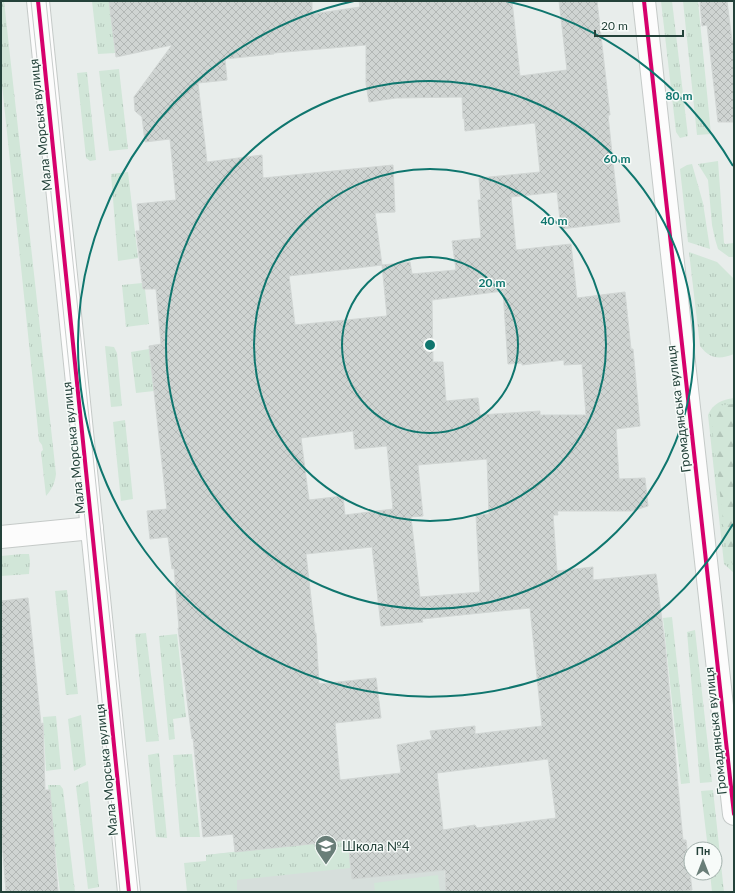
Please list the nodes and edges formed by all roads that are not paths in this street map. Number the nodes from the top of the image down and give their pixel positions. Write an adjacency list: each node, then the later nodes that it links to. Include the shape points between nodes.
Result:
1 (38, 1): 3 (street, Мала Морська вулиця)
2 (644, 1): 5 (street, Громадянська вулиця)
3 (92, 528): 4 (street); 6 (street, Мала Морська вулиця)
4 (1, 537)
5 (734, 814)
6 (129, 892)

